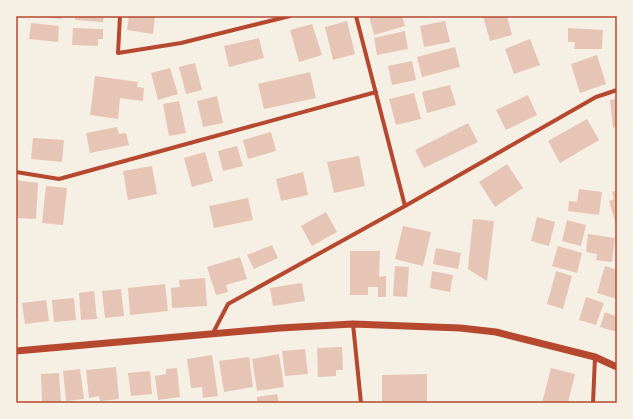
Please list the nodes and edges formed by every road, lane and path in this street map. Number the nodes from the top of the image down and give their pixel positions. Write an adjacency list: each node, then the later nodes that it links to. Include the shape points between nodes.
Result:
1 (120, 16): 2 (street, via 118,53 181,43)
2 (290, 16)
3 (356, 16): 5 (street)
4 (617, 90): 7 (street, via 596,97)
5 (376, 92): 6 (street, via 59,178); 7 (street)
6 (16, 172)
7 (405, 206): 9 (street, via 228,304)
8 (353, 324): 9 (street); 11 (street, via 496,332); 13 (street)
9 (213, 334): 10 (street)
10 (16, 351)
11 (594, 357): 12 (street); 14 (street)
12 (617, 367)
13 (361, 403)
14 (594, 403)

